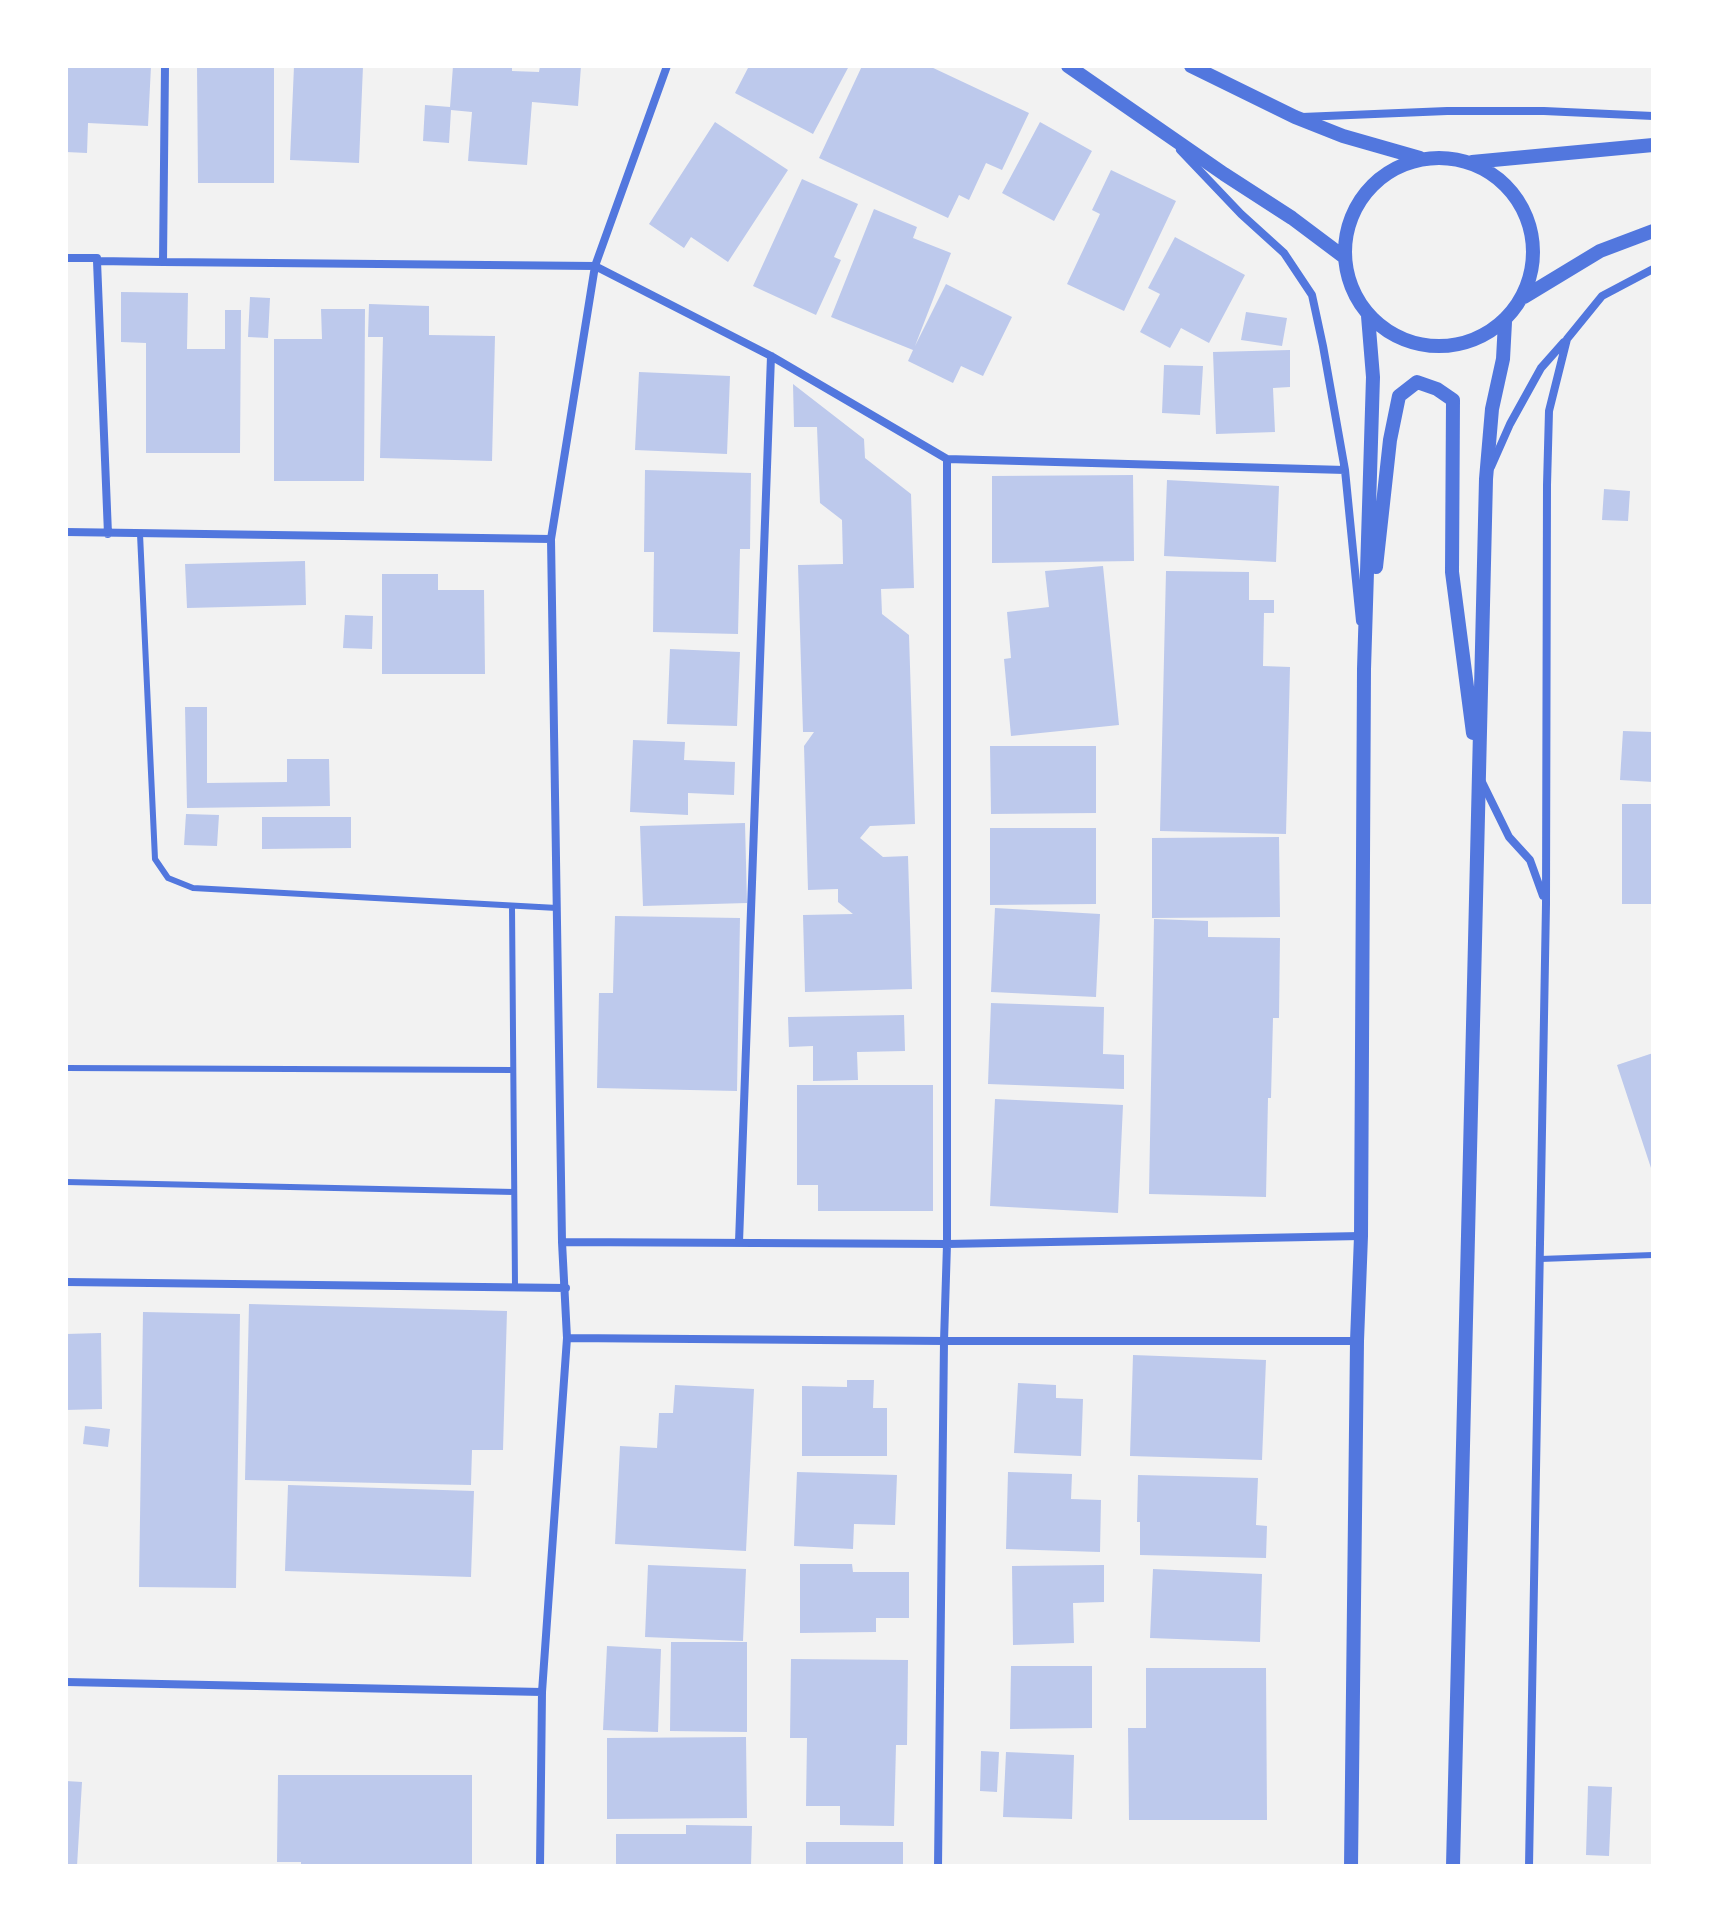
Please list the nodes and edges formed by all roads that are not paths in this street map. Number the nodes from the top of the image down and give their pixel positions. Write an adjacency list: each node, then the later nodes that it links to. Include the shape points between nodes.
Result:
1 (165, 66): 15 (street)
2 (667, 66): 16 (street)
3 (1068, 66): 7 (street)
4 (1191, 66): 6 (street)
5 (1653, 116): 6 (street, via 1447,111)
6 (1295, 117): 9 (street)
7 (1163, 132): 12 (street); 24 (street, via 1284,253 1312,295)
8 (1653, 145): 10 (street)
9 (1420, 158): 10 (street); 12 (street, via 1380,177 1353,213)
10 (1472, 162): 18 (street, via 1516,194 1535,244)
11 (1653, 231): 18 (street, via 1600,251)
12 (1344, 257): 19 (street, via 1351,288)
13 (66, 258): 14 (street)
14 (97, 261): 15 (street); 27 (street)
15 (163, 262): 16 (street)
16 (595, 266): 22 (street); 29 (street)
17 (1653, 269): 21 (street, via 1602,296)
18 (1524, 297): 20 (street)
19 (1368, 316): 20 (street, via 1410,344 1461,346); 30 (street, via 1373,377)
20 (1505, 322): 25 (street)
21 (1567, 339): 25 (street, via 1541,368); 32 (street, via 1549,411)
22 (771, 356): 23 (street); 41 (street)
23 (947, 459): 24 (street); 42 (street)
24 (1345, 470): 30 (street)
25 (1486, 479): 31 (street)
26 (66, 532): 27 (street)
27 (108, 534): 28 (street)
28 (140, 534): 29 (street); 33 (lane, via 155,859 168,878 193,888)
29 (551, 539): 34 (street)
30 (1364, 669): 31 (street, via 1390,440 1399,396 1417,382 1453,400 1452,572); 39 (street)
31 (1479, 777): 32 (street, via 1509,837 1530,860); 56 (street)
32 (1546, 904): 44 (street)
33 (512, 906): 34 (lane); 36 (lane)
34 (557, 908): 40 (street)
35 (66, 1068): 36 (lane)
36 (513, 1070): 38 (lane)
37 (66, 1182): 38 (lane)
38 (514, 1192): 46 (lane)
39 (1361, 1236): 42 (street); 50 (street)
40 (562, 1242): 41 (street); 47 (street)
41 (739, 1242): 42 (street)
42 (947, 1244): 49 (street)
43 (1653, 1255): 44 (lane)
44 (1540, 1259): 57 (street)
45 (66, 1282): 46 (street)
46 (515, 1287): 47 (street)
47 (566, 1288): 48 (street)
48 (567, 1338): 49 (street); 52 (street)
49 (944, 1341): 50 (street); 54 (street)
50 (1357, 1341): 55 (street)
51 (66, 1682): 52 (street)
52 (542, 1692): 53 (street)
53 (540, 1866)
54 (938, 1866)
55 (1351, 1866)
56 (1453, 1866)
57 (1529, 1866)

